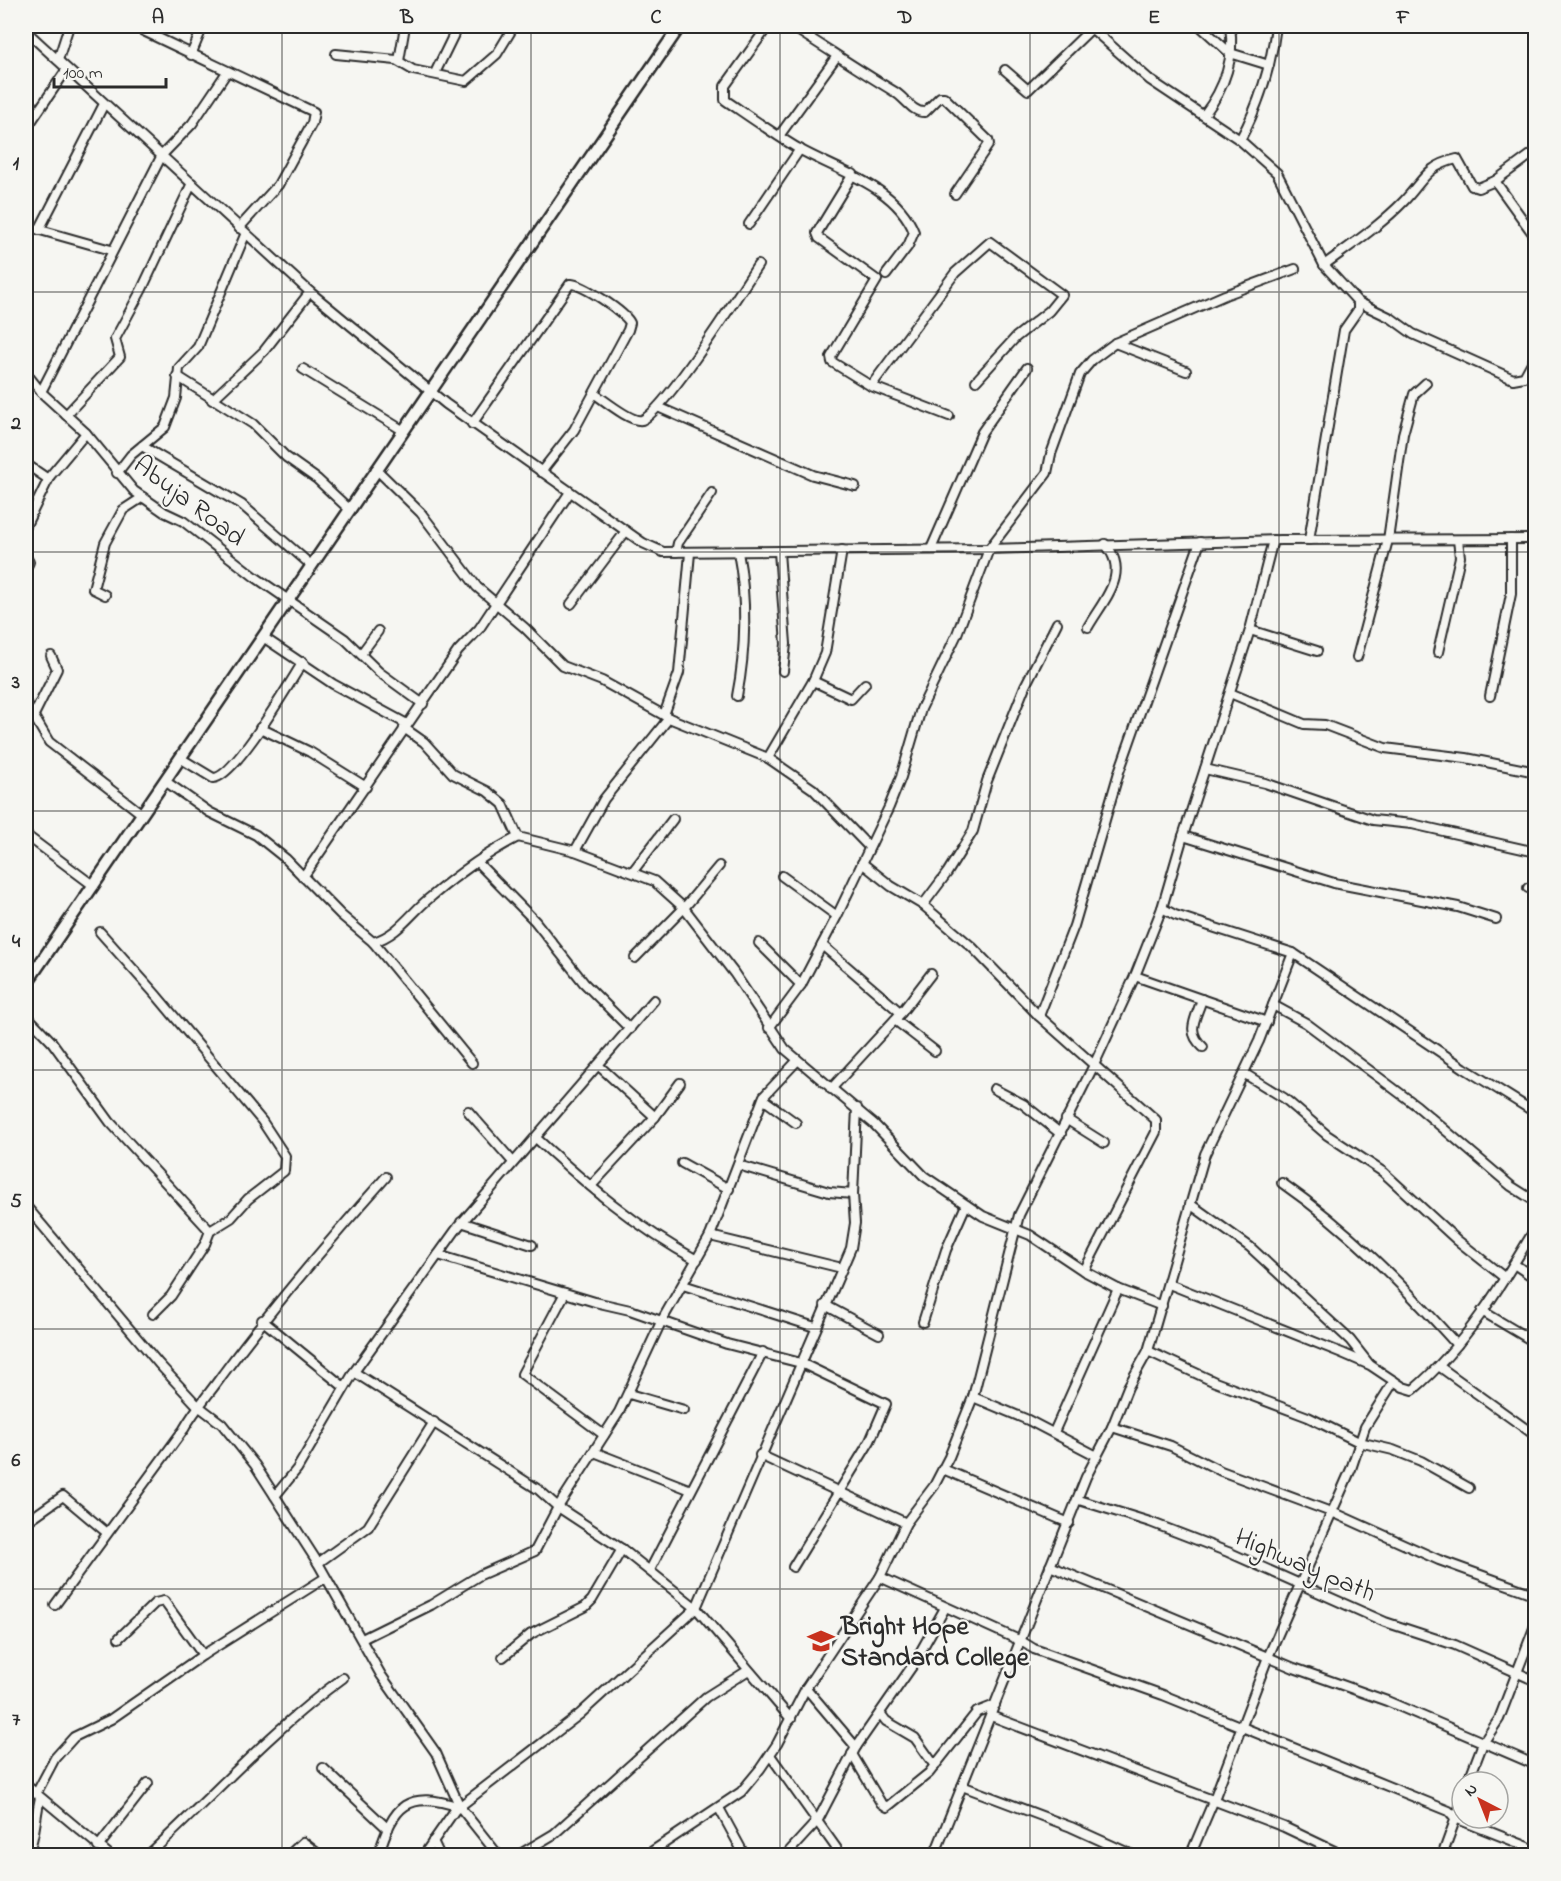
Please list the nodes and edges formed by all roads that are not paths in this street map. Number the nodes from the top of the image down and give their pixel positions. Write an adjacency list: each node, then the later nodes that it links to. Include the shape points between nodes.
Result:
1 (69, 26): 19 (street)
2 (133, 26): 17 (street)
3 (203, 26): 17 (street)
4 (405, 26): 20 (street)
5 (458, 26): 24 (street)
6 (514, 26): 20 (street, via 497,54 466,81 413,70)
7 (680, 26): 61 (street)
8 (768, 26): 29 (street, via 723,93 725,100)
9 (791, 26): 18 (street)
10 (1200, 26): 15 (street)
11 (1230, 26): 15 (street)
12 (1276, 26): 21 (street)
13 (1090, 27): 23 (street, via 1028,90); 27 (street, via 1150,80)
14 (26, 31): 19 (street)
15 (1230, 53): 21 (street); 27 (street, via 1220,94)
16 (336, 54): 20 (street)
17 (191, 55): 25 (street)
18 (837, 56): 29 (street); 37 (street, via 922,113 944,97 988,140 987,150)
19 (58, 60): 22 (street)
20 (399, 61)
21 (1269, 65): 30 (street, via 1258,106)
22 (67, 69): 26 (street); 28 (street)
23 (1005, 70)
24 (436, 71)
25 (227, 72): 33 (street, via 192,124); 40 (street, via 309,109 315,118 278,185)
26 (104, 104): 33 (street); 41 (street)
27 (1204, 116): 30 (street)
28 (26, 129)
29 (779, 136): 31 (street)
30 (1240, 140): 46 (street, via 1277,173)
31 (800, 149): 34 (street); 38 (street)
32 (1536, 151): 35 (street)
33 (162, 155): 36 (street); 44 (street)
34 (853, 174): 48 (street, via 899,208 914,232); 60 (street, via 817,233 877,280 831,357 836,365)
35 (1495, 181): 43 (street); 46 (street, via 1478,188 1472,186 1457,159 1433,167 1405,200)
36 (192, 183): 40 (street); 66 (street, via 115,339 120,357)
37 (955, 194)
38 (748, 224)
39 (26, 226): 41 (street)
40 (239, 228): 42 (street)
41 (39, 230): 44 (street)
42 (245, 235): 49 (street); 57 (street, via 198,347 179,368)
43 (1536, 238)
44 (111, 250): 62 (street)
45 (758, 265): 65 (street)
46 (1324, 265): 50 (street)
47 (1294, 269): 51 (street, via 1225,294)
48 (886, 275)
49 (310, 292): 61 (street); 64 (street, via 264,351)
50 (1358, 302): 52 (street, via 1413,334 1513,379 1524,377); 87 (street, via 1358,310 1344,330)
51 (1116, 343): 55 (street); 93 (street, via 1080,374 1047,473)
52 (1536, 355)
53 (1027, 368): 92 (street, via 982,432)
54 (303, 369): 69 (street)
55 (1186, 371)
56 (26, 373): 62 (street, Abuja Road)
57 (177, 376): 64 (street); 71 (street, via 176,398 165,427)
58 (976, 381): 60 (street, via 1016,337 1062,296 990,242 955,273)
59 (1426, 383): 88 (street, via 1414,393 1403,434)
60 (871, 386): 67 (street)
61 (432, 391): 68 (street); 69 (street)
62 (40, 392): 66 (street, Abuja Road)
63 (595, 394): 65 (street, via 634,420 642,420); 68 (street, via 630,323 593,293 572,282); 74 (street, via 574,430)
64 (212, 400): 81 (street, via 253,424)
65 (658, 407): 77 (street, via 813,476)
66 (66, 415): 70 (street, Abuja Road)
67 (948, 416)
68 (472, 423): 74 (street)
69 (404, 431): 73 (street)
70 (86, 433): 75 (street, Abuja Road); 76 (street)
71 (142, 446): 75 (street); 100 (street, via 242,505)
72 (26, 464): 76 (street)
73 (376, 470): 81 (street); 104 (street, via 421,513 459,566)
74 (541, 472): 78 (street)
75 (117, 473): 80 (street, Abuja Road)
76 (48, 479): 82 (street)
77 (855, 486)
78 (570, 492): 83 (street); 104 (street)
79 (712, 493): 95 (street)
80 (143, 497): 102 (street, via 123,510 105,543 93,589); 103 (street, Abuja Road, via 183,521)
81 (349, 509): 100 (street)
82 (26, 525)
83 (626, 531): 95 (street, via 663,552); 105 (street)
84 (1511, 539): 85 (street); 89 (street); 122 (street, via 1511,594)
85 (1536, 539)
86 (1273, 540): 87 (street); 90 (street); 108 (street)
87 (1310, 540): 88 (street)
88 (1388, 540): 89 (street); 115 (street)
89 (1458, 540): 112 (street, via 1460,557)
90 (1200, 542): 91 (street); 170 (street, via 1119,771 1074,926)
91 (1105, 544): 93 (street); 107 (street, via 1117,562 1116,576)
92 (931, 549): 93 (street); 94 (street)
93 (989, 549): 140 (street, via 957,634 921,709 901,777)
94 (843, 550): 97 (street); 118 (street, via 825,653)
95 (676, 552): 98 (street)
96 (738, 552): 97 (street); 98 (street); 121 (street, via 744,641)
97 (779, 552): 117 (street, via 786,644)
98 (690, 553): 126 (street, via 679,673)
99 (26, 557): 101 (street)
100 (311, 565): 103 (street)
101 (26, 569)
102 (105, 595)
103 (287, 600): 110 (street); 113 (street, Abuja Road)
104 (495, 604): 124 (street); 126 (street, via 563,666 602,681)
105 (571, 604)
106 (1057, 623): 150 (street, via 1025,686 987,781 973,831)
107 (1088, 627)
108 (1250, 630): 111 (street); 120 (street)
109 (378, 631): 113 (street)
110 (263, 637): 116 (street); 129 (street)
111 (1317, 651)
112 (1438, 652)
113 (361, 654): 124 (street, Abuja Road)
114 (51, 656): 125 (street, via 57,669)
115 (1357, 657)
116 (303, 662): 127 (street); 128 (street)
117 (783, 671)
118 (813, 681): 119 (street, via 851,699); 130 (street)
119 (865, 684)
120 (1230, 693): 131 (street); 132 (street, via 1304,724 1325,725 1385,748)
121 (737, 696)
122 (1490, 696)
123 (26, 703): 125 (street)
124 (423, 704): 127 (street)
125 (33, 715): 135 (street, via 49,742)
126 (666, 717): 130 (street); 141 (street, via 604,799)
127 (406, 726): 134 (street); 139 (street, via 453,774 503,804)
128 (260, 728): 129 (street, via 219,778); 134 (street, via 310,752)
129 (180, 758): 133 (street)
130 (768, 758): 140 (street, via 813,789)
131 (1205, 769): 138 (street); 142 (street, via 1265,783 1373,820 1412,824)
132 (1536, 772)
133 (165, 781): 135 (street); 148 (street, via 209,812 256,835)
134 (366, 787): 148 (street)
135 (142, 814): 149 (street)
136 (673, 819): 146 (street)
137 (26, 835): 149 (street)
138 (1183, 836): 152 (street); 154 (street, via 1334,883 1458,907)
139 (518, 837): 141 (street); 143 (street)
140 (869, 847): 144 (street)
141 (575, 851): 146 (street)
142 (1536, 852)
143 (478, 862): 156 (street, via 429,897 397,929); 173 (street, via 535,921 584,983)
144 (862, 863): 150 (street); 153 (street)
145 (719, 866): 151 (street)
146 (633, 871): 151 (street, via 654,881)
147 (782, 876): 153 (street)
148 (303, 877): 156 (street)
149 (94, 886): 163 (street)
150 (923, 905): 170 (street, via 972,947)
151 (684, 908): 160 (street); 172 (street, via 734,973)
152 (1162, 908): 159 (street); 162 (street)
153 (837, 916): 158 (street)
154 (1496, 919)
155 (100, 932): 208 (street, via 239,1092 285,1156 284,1171 231,1218)
156 (373, 942): 177 (street)
157 (759, 943): 164 (street)
158 (822, 945): 164 (street); 169 (street)
159 (1293, 953): 167 (street); 187 (street)
160 (635, 957)
161 (931, 974): 169 (street)
162 (1135, 976): 165 (street); 179 (street)
163 (26, 984)
164 (801, 985): 172 (street)
165 (1202, 999): 171 (street); 174 (street, via 1192,1030 1194,1039)
166 (654, 1000): 173 (street)
167 (1273, 1005): 171 (street); 202 (street, via 1306,1023 1417,1106 1511,1186)
168 (26, 1015): 208 (street, via 52,1042 110,1122)
169 (898, 1016): 175 (street); 182 (street)
170 (1039, 1016): 179 (street)
171 (1267, 1022): 180 (street)
172 (769, 1028): 176 (street)
173 (630, 1029): 178 (street)
174 (1203, 1047)
175 (935, 1051)
176 (797, 1061): 182 (street); 184 (street)
177 (472, 1063)
178 (598, 1065): 188 (street); 192 (street)
179 (1094, 1065): 189 (street); 216 (street, via 1152,1115 1158,1126)
180 (1245, 1074): 203 (street, via 1205,1154); 217 (street, via 1284,1098 1327,1135 1383,1172)
181 (680, 1083): 188 (street)
182 (831, 1089): 185 (street)
183 (994, 1089): 191 (street, via 1023,1104)
184 (763, 1099): 190 (street); 196 (street)
185 (856, 1108): 201 (street); 204 (street, via 924,1176)
186 (468, 1111): 194 (street)
187 (1536, 1113)
188 (655, 1117): 199 (street)
189 (1066, 1119): 191 (street); 193 (street)
190 (796, 1123)
191 (1061, 1134): 209 (street, via 1019,1215)
192 (537, 1138): 194 (street); 199 (street)
193 (1104, 1143)
194 (513, 1162): 206 (street)
195 (682, 1163): 200 (street)
196 (738, 1165): 200 (street); 201 (street, via 829,1192)
197 (386, 1177): 227 (street)
198 (1282, 1183): 233 (street, via 1318,1208 1395,1278)
199 (591, 1186): 213 (street, via 638,1224)
200 (729, 1189): 210 (street)
201 (853, 1194): 215 (street, via 854,1236)
202 (1536, 1202)
203 (1190, 1204): 219 (street); 237 (street, via 1250,1247 1350,1340)
204 (966, 1205): 209 (street); 229 (street, via 946,1250)
205 (26, 1206): 244 (street)
206 (461, 1222): 211 (street); 212 (street)
207 (1536, 1227): 214 (street)
208 (210, 1231): 226 (street, via 171,1296)
209 (1017, 1231): 216 (street, via 1049,1246); 243 (street)
210 (710, 1236): 213 (street); 215 (street)
211 (532, 1245)
212 (438, 1255): 222 (street); 239 (street)
213 (698, 1260): 220 (street)
214 (1514, 1264): 217 (street); 218 (street)
215 (842, 1268): 223 (street)
216 (1084, 1270): 221 (street)
217 (1505, 1278): 225 (street)
218 (1536, 1279)
219 (1170, 1284): 224 (street); 237 (street)
220 (682, 1285): 228 (street); 230 (street)
221 (1118, 1289): 224 (street); 248 (street)
222 (565, 1293): 228 (street); 249 (street, via 522,1374)
223 (825, 1305): 230 (street); 231 (street)
224 (1162, 1306): 234 (street)
225 (1482, 1311): 232 (street); 233 (street)
226 (153, 1314)
227 (262, 1320): 241 (street); 244 (street)
228 (661, 1322): 235 (street); 242 (street)
229 (923, 1322)
230 (815, 1327): 236 (street)
231 (879, 1334)
232 (1536, 1343)
233 (1457, 1345): 238 (street)
234 (1148, 1351): 247 (street, via 1128,1386); 251 (street)
235 (763, 1352): 236 (street); 257 (street)
236 (801, 1363): 253 (street); 258 (street, via 886,1404 870,1441)
237 (1370, 1365): 240 (street)
238 (1440, 1367): 240 (street, via 1413,1390); 250 (street)
239 (354, 1372): 241 (street); 246 (street)
240 (1394, 1381): 251 (street)
241 (344, 1387): 259 (street, via 297,1469)
242 (628, 1394): 245 (street); 249 (street)
243 (973, 1397): 248 (street); 255 (street)
244 (197, 1405): 259 (street, via 222,1424); 266 (street, via 184,1430)
245 (684, 1410)
246 (434, 1422): 261 (street); 268 (street, via 368,1527)
247 (1112, 1427): 254 (street); 262 (street, via 1171,1446 1221,1471)
248 (1054, 1432): 254 (street)
249 (604, 1435): 252 (street)
250 (1536, 1436)
251 (1359, 1442): 256 (street, via 1421,1461); 262 (street)
252 (594, 1452): 257 (street); 261 (street)
253 (760, 1455): 258 (street); 277 (street)
254 (1097, 1456): 260 (street)
255 (943, 1470): 264 (street); 265 (street)
256 (1468, 1488)
257 (691, 1490): 271 (street)
258 (837, 1493): 264 (street); 270 (street)
259 (275, 1496): 268 (street)
260 (1079, 1500): 265 (street); 274 (street, Highway path, via 1228,1552)
261 (558, 1506): 267 (street); 281 (street, via 535,1551 480,1575 431,1605)
262 (1329, 1513): 274 (street); 275 (street, via 1439,1560)
263 (26, 1522): 266 (street, via 63,1496)
264 (906, 1523): 272 (street)
265 (1069, 1523): 269 (street)
266 (106, 1532): 276 (street)
267 (622, 1549): 271 (street); 285 (street, via 585,1607 531,1634)
268 (318, 1563): 273 (street)
269 (1050, 1566): 282 (street); 284 (street)
270 (793, 1567)
271 (650, 1570): 277 (street)
272 (880, 1577): 278 (street); 290 (street)
273 (325, 1578): 281 (street); 283 (street)
274 (1299, 1585): 284 (street); 287 (street, Highway path)
275 (1536, 1595)
276 (55, 1605)
277 (696, 1608): 286 (street); 310 (street, via 580,1714)
278 (945, 1608): 282 (street); 292 (street, via 935,1630)
279 (1536, 1623): 287 (street)
280 (119, 1638): 283 (street, via 155,1603 164,1601)
281 (362, 1639): 310 (street, via 381,1675 436,1753)
282 (1021, 1641): 291 (street); 297 (street, via 1034,1650)
283 (203, 1655): 308 (street, via 111,1719 74,1737 55,1758)
284 (1268, 1657): 297 (street); 298 (street, via 1388,1701)
285 (503, 1658)
286 (747, 1671): 294 (street); 330 (street, via 706,1697 555,1834)
287 (1515, 1672): 289 (street, Highway path); 298 (street, via 1497,1723)
288 (344, 1678): 323 (street, via 308,1702 266,1739)
289 (1536, 1681)
290 (806, 1688): 294 (street); 299 (street)
291 (995, 1705): 293 (street); 302 (street, via 972,1716)
292 (880, 1713): 295 (street); 296 (street)
293 (991, 1716): 307 (street); 309 (street)
294 (791, 1719): 300 (street)
295 (886, 1721): 296 (street); 302 (street, via 915,1738)
296 (872, 1726): 299 (street)
297 (1239, 1727): 309 (street); 312 (street)
298 (1483, 1743): 301 (street); 304 (street)
299 (854, 1751): 302 (street, via 887,1808); 313 (street)
300 (770, 1755): 311 (street, via 741,1792); 313 (street)
301 (1536, 1765)
302 (935, 1766)
303 (323, 1768): 314 (street)
304 (1473, 1770)
305 (148, 1783): 318 (street)
306 (26, 1785): 308 (street)
307 (962, 1786): 334 (street); 335 (street)
308 (38, 1796): 318 (street); 321 (street, via 36,1833)
309 (1213, 1802): 336 (street); 337 (street, via 1284,1827)
310 (460, 1807): 314 (street, via 416,1799 396,1815); 317 (street); 329 (street)
311 (719, 1808): 320 (street); 331 (street)
312 (1450, 1812)
313 (818, 1820): 332 (street); 333 (street)
314 (388, 1829): 326 (street)
315 (1451, 1830): 338 (street)
316 (1485, 1830): 319 (street)
317 (433, 1840): 327 (street); 328 (street)
318 (98, 1847): 322 (street)
319 (1536, 1850)
320 (649, 1854)
321 (27, 1856)
322 (111, 1856)
323 (147, 1856)
324 (288, 1856): 325 (street, via 303,1842)
325 (321, 1856)
326 (378, 1856)
327 (423, 1856)
328 (440, 1856)
329 (500, 1856)
330 (517, 1856)
331 (745, 1856)
332 (785, 1856)
333 (842, 1856)
334 (934, 1856)
335 (1136, 1856)
336 (1190, 1856)
337 (1345, 1856)
338 (1442, 1856)

